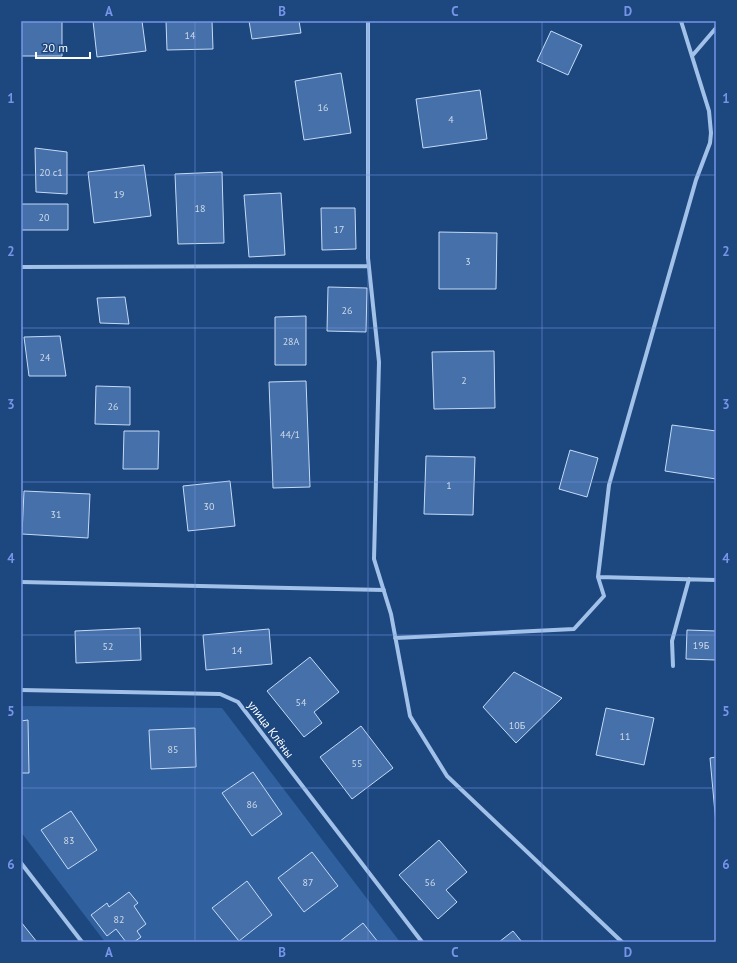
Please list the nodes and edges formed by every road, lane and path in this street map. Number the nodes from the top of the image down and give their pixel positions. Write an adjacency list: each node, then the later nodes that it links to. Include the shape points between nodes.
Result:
1 (368, 21): 5 (street)
2 (680, 21): 4 (street)
3 (716, 28): 4 (street)
4 (692, 56): 7 (street, via 709,110 712,133 696,180 609,485)
5 (369, 266): 6 (street); 11 (street, via 379,362 374,558)
6 (21, 267)
7 (598, 577): 8 (street); 12 (street, via 604,596 574,629)
8 (689, 579): 9 (street); 13 (street, via 672,641)
9 (716, 580)
10 (21, 582): 11 (street)
11 (384, 590): 12 (street)
12 (395, 638): 18 (street, via 410,716 447,776)
13 (673, 666)
14 (21, 690): 17 (street, улица Клёны, via 220,694 238,702)
15 (21, 863): 16 (street)
16 (82, 942)
17 (422, 942)
18 (622, 942)

